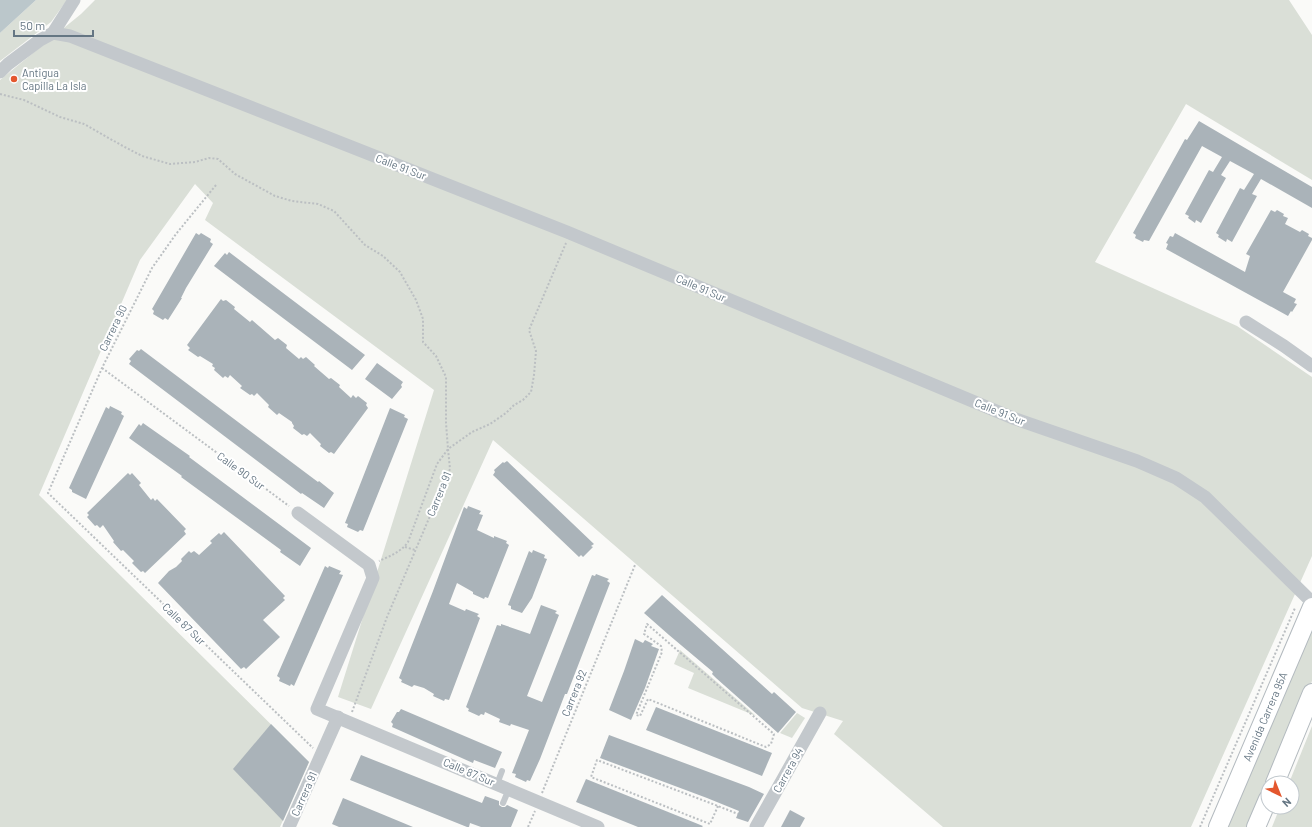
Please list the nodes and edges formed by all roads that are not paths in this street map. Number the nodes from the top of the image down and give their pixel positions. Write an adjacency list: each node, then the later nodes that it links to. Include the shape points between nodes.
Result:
1 (74, 0): 2 (street)
2 (53, 33): 3 (street, via 40,40); 7 (street, Calle 91 Sur, via 70,36 567,232 1013,418 1176,478 1205,497)
3 (0, 72)
4 (1246, 322): 5 (street)
5 (1312, 366)
6 (298, 513): 11 (street, Calle 87 Sur, via 368,565 373,578 317,709)
7 (1312, 602)
8 (1312, 607): 20 (main road, Avenida Carrera 95A)
9 (1312, 693): 13 (main road)
10 (820, 713): 19 (street, Carrera 94)
11 (343, 719): 14 (street, Calle 87 Sur); 17 (street, Carrera 91, via 321,755)
12 (502, 771): 14 (lane)
13 (1278, 775)
14 (503, 787): 15 (lane); 18 (street, Calle 87 Sur)
15 (503, 803)
16 (1261, 815): 21 (main road)
17 (289, 827)
18 (598, 827)
19 (756, 827)
20 (1218, 827)
21 (1256, 827)

